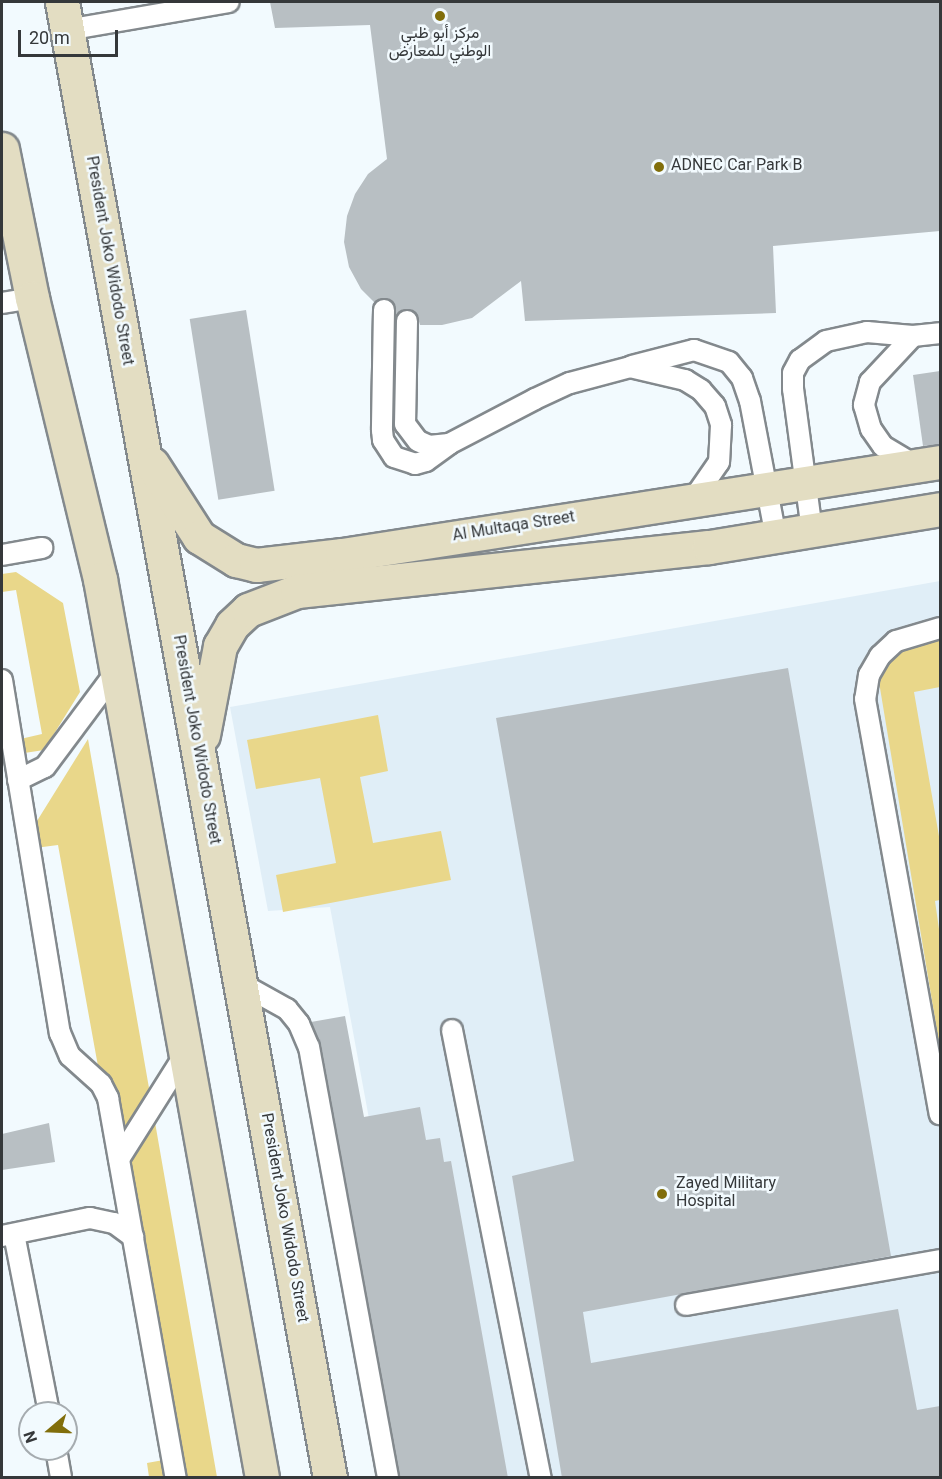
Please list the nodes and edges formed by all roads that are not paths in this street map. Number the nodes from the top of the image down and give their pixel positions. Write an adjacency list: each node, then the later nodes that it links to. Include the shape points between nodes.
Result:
1 (229, 2): 2 (lane)
2 (64, 16): 11 (street, President Joko Widodo Street)
3 (2, 149): 4 (street)
4 (17, 300): 22 (street, via 78,479)
5 (384, 310): 10 (lane, via 382,430 387,449 404,462 415,464)
6 (407, 321): 10 (lane, via 405,424 418,441 429,446)
7 (940, 333): 8 (lane)
8 (913, 336): 12 (lane, via 870,382 864,405 871,429 883,446); 13 (lane, via 884,331 826,341 800,360 793,389)
9 (630, 367): 10 (lane, via 570,383); 14 (lane, via 694,350 729,362 742,378 750,401); 15 (lane, via 685,380 715,406 721,425 718,462)
10 (449, 444)
11 (142, 447): 15 (street, Al Multaqa Street, via 199,537 236,560 256,565); 24 (street, President Joko Widodo Street)
12 (928, 464): 13 (street, Al Multaqa Street)
13 (805, 483): 14 (street, Al Multaqa Street); 17 (lane)
14 (768, 489): 15 (street, Al Multaqa Street); 18 (lane)
15 (692, 501)
16 (940, 509): 17 (street)
17 (812, 531): 18 (street)
18 (776, 537): 24 (street, via 330,586 269,599 248,610 220,646)
19 (42, 548): 20 (lane)
20 (2, 555)
21 (940, 628): 29 (lane, via 916,632 888,649 869,675 865,699)
22 (118, 669): 25 (lane, via 45,767); 28 (street)
23 (2, 680): 25 (lane)
24 (199, 757): 26 (street, President Joko Widodo Street)
25 (18, 780): 30 (lane, via 60,1034 70,1056 101,1084 108,1098)
26 (240, 983): 40 (street, President Joko Widodo Street); 41 (lane, via 287,1010 299,1024 309,1047)
27 (452, 1030): 42 (lane)
28 (185, 1054): 30 (lane); 39 (street)
29 (940, 1114)
30 (119, 1159): 32 (lane)
31 (8, 1235): 32 (lane, via 90,1218 114,1223); 35 (lane)
32 (133, 1237): 38 (lane)
33 (940, 1260): 34 (lane)
34 (686, 1305)
35 (46, 1401)
36 (58, 1461): 37 (lane)
37 (61, 1478)
38 (176, 1478)
39 (262, 1478)
40 (330, 1478)
41 (388, 1478)
42 (541, 1478)

